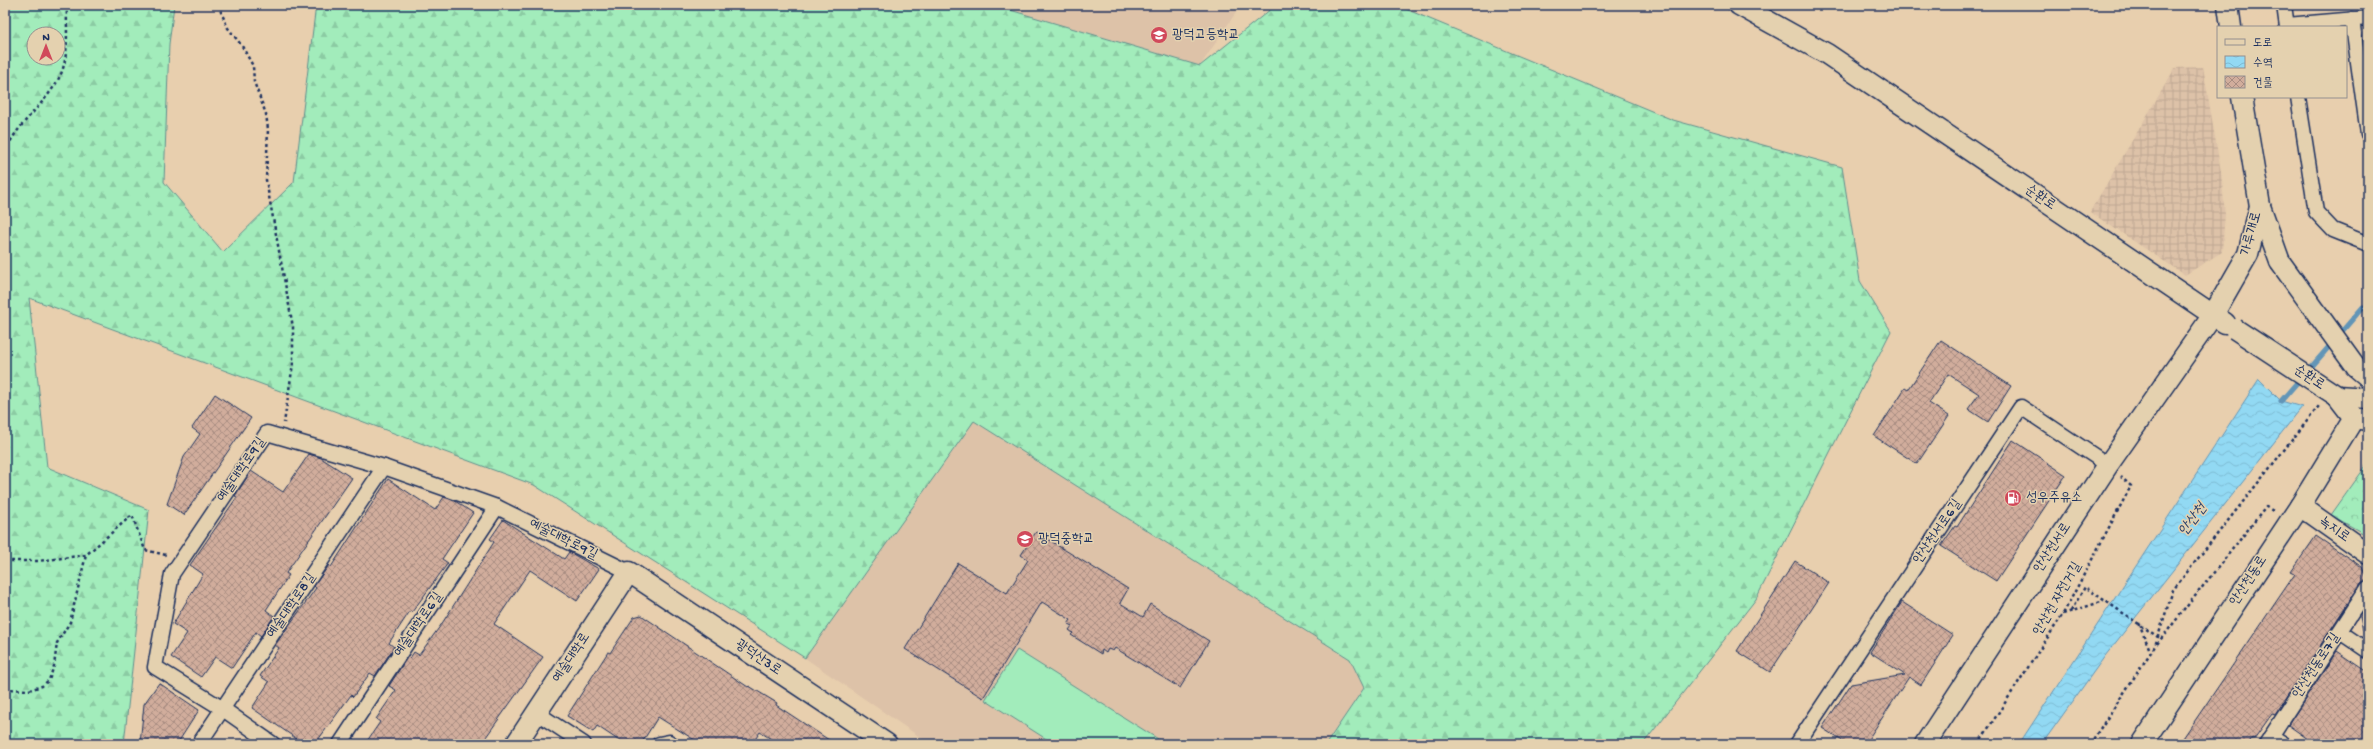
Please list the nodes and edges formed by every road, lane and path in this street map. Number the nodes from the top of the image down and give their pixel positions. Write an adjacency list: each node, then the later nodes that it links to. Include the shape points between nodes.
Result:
1 (13, 5): 7 (path)
2 (67, 5): 15 (path, via 64,59 60,77 15,134)
3 (218, 5): 23 (path, via 228,28 253,66 254,82 266,114 266,180 293,327 293,364)
4 (1739, 5): 18 (street, 순환로, via 1827,54)
5 (2228, 5): 10 (street)
6 (2284, 5): 11 (street)
7 (5, 8)
8 (2368, 18): 9 (street)
9 (2352, 19): 11 (street); 14 (street)
10 (2231, 26)
11 (2287, 26)
12 (2242, 98): 16 (street, 가루개로)
13 (2298, 98): 17 (street, via 2316,212 2333,230)
14 (2368, 134)
15 (5, 152)
16 (2260, 206): 18 (street, 가루개로, via 2248,254); 19 (street, bridge, via 2280,262)
17 (2368, 244)
18 (2210, 319): 20 (street, 순환로, bridge, via 2235,329); 24 (street, 안산천서로)
19 (2362, 372)
20 (2330, 398): 21 (street, 순환로); 22 (street, 순환로); 40 (path, via 2173,590)
21 (2368, 398)
22 (2361, 419): 26 (street, 안산천동로)
23 (283, 438): 25 (street, 예술대학로9길); 31 (street, 예술대학로9길, via 267,433)
24 (2108, 465): 37 (path, 안산천 자전거길, via 2131,486); 56 (street, 안산천서로6길, via 2022,407); 57 (street, 안산천서로)
25 (384, 467): 27 (street, 예술대학로9길); 45 (street, 예술대학로8길)
26 (2300, 506): 30 (street, 녹지로); 60 (street, 안산천동로)
27 (497, 507): 33 (street, 예술대학로9길); 50 (street, 예술대학로6길)
28 (2266, 507): 41 (path)
29 (86, 554): 31 (path, via 132,515 145,550); 32 (path, via 38,561); 44 (path, via 70,622 57,644 49,680 42,686 29,690)
30 (2368, 554)
31 (182, 558): 45 (street, 예술대학로9길, via 172,574 155,667)
32 (5, 561)
33 (628, 572): 46 (street, 예술대학로); 55 (street, 광덕산3로)
34 (2368, 588): 39 (street, 안산천동로7길)
35 (2105, 600): 36 (path); 36 (path, via 2085,587); 38 (path)
36 (2071, 611): 37 (path)
37 (2063, 614): 58 (path, 안산천 자전거길)
38 (2138, 623): 40 (path); 43 (path)
39 (2340, 632): 42 (street); 47 (street, 안산천동로7길)
40 (2158, 637): 41 (path)
41 (2155, 646): 43 (path)
42 (2368, 651)
43 (2151, 653): 59 (path)
44 (5, 689)
45 (222, 709): 48 (street, 예술대학로8길); 49 (street, 예술대학로9길)
46 (537, 712): 51 (street, 예술대학로); 52 (street)
47 (2268, 740): 61 (street)
48 (199, 744)
49 (273, 744)
50 (340, 744)
51 (516, 744)
52 (584, 744)
53 (659, 744): 54 (street)
54 (672, 744)
55 (887, 744)
56 (1797, 744)
57 (1924, 744)
58 (1978, 744)
59 (2090, 744)
60 (2142, 744)
61 (2284, 744)

